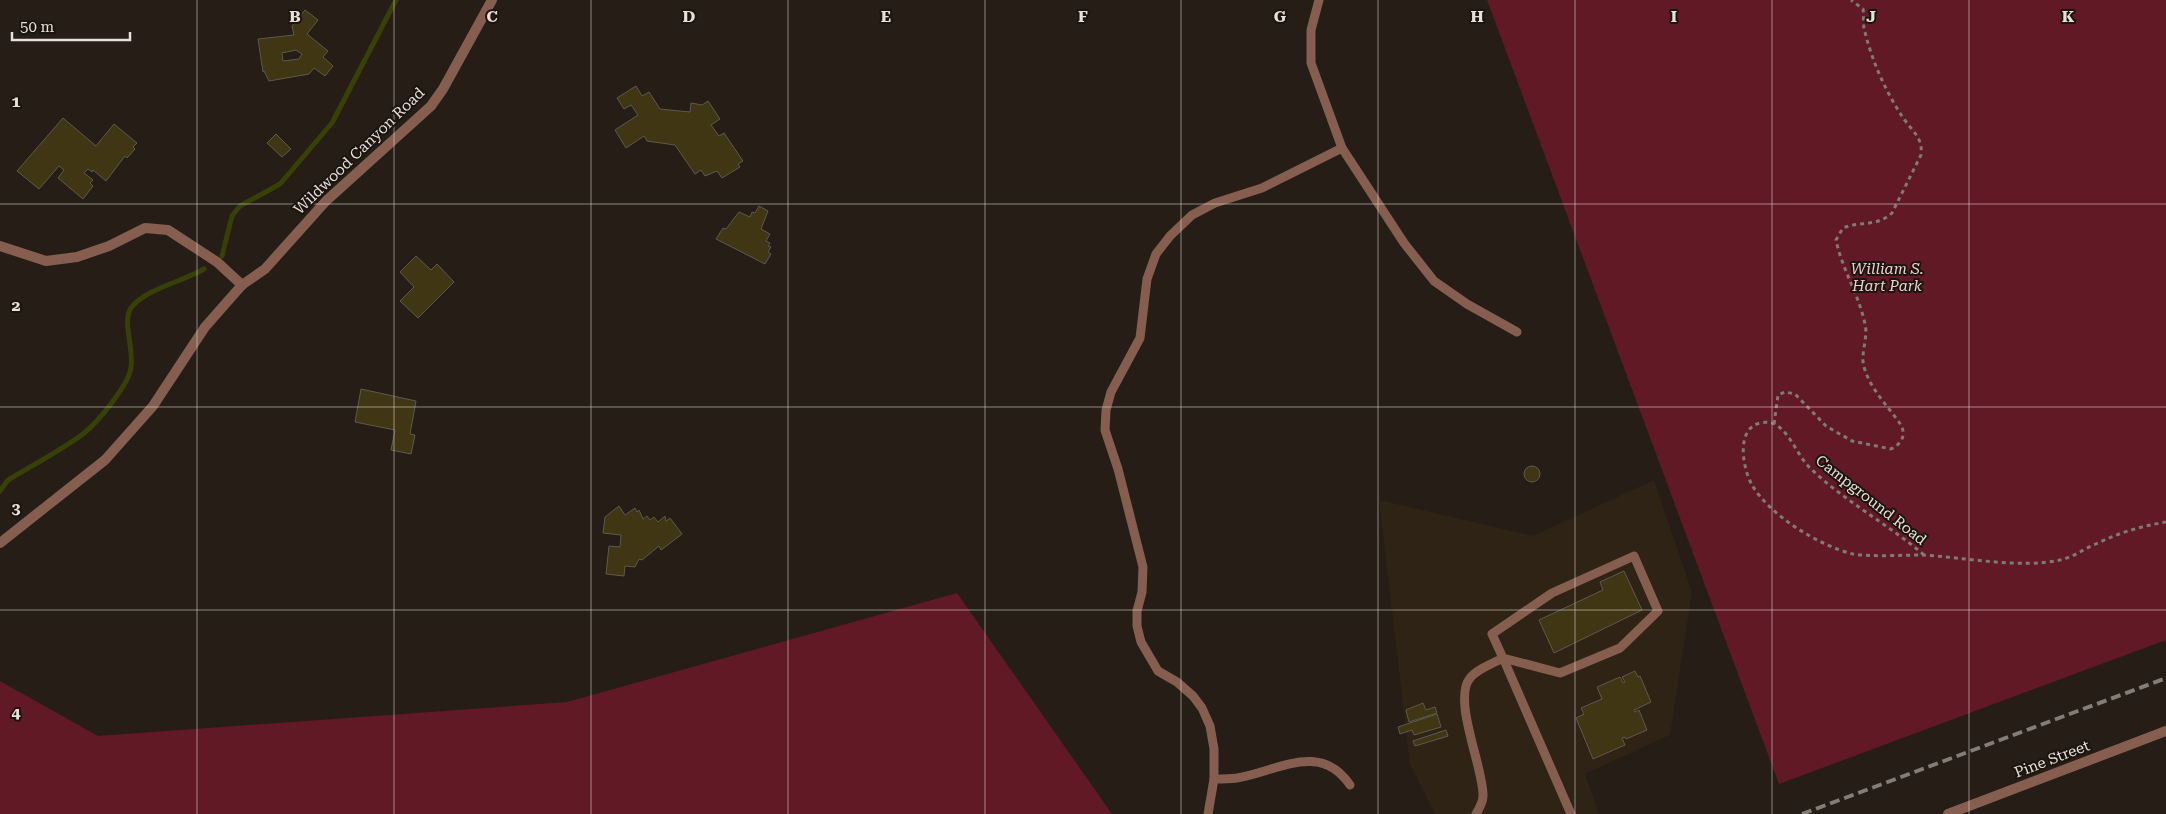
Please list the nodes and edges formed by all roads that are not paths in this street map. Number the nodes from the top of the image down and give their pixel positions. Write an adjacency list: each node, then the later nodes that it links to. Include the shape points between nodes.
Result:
1 (492, 0): 5 (street, Wildwood Canyon Road, via 444,89 431,106 326,201 265,270)
2 (1319, 0): 3 (lane, via 1311,30 1311,64)
3 (1342, 148): 6 (lane, via 1404,243 1434,281); 10 (lane, via 1262,188 1215,203 1192,215 1170,236 1156,254 1147,279 1140,338 1111,392 1106,410 1105,430 1143,567 1137,626 1141,642 1158,671 1177,682 1202,708 1210,726 1214,749)
4 (0, 246): 5 (street, via 46,261 76,257 109,246 145,228 168,230 216,262)
5 (242, 285): 7 (street, Wildwood Canyon Road, via 205,327 154,406 128,436 82,480)
6 (1516, 332)
7 (0, 543)
8 (1502, 658): 8 (lane, via 1492,634 1552,593 1634,556 1658,610 1620,648 1560,673); 13 (lane, via 1468,680 1464,695 1483,797); 14 (lane)
9 (2166, 731): 15 (street, Pine Street)
10 (1214, 779): 11 (lane, via 1236,778 1306,760 1326,764 1342,774); 12 (lane)
11 (1350, 785)
12 (1208, 814)
13 (1476, 814)
14 (1571, 814)
15 (1948, 814)

